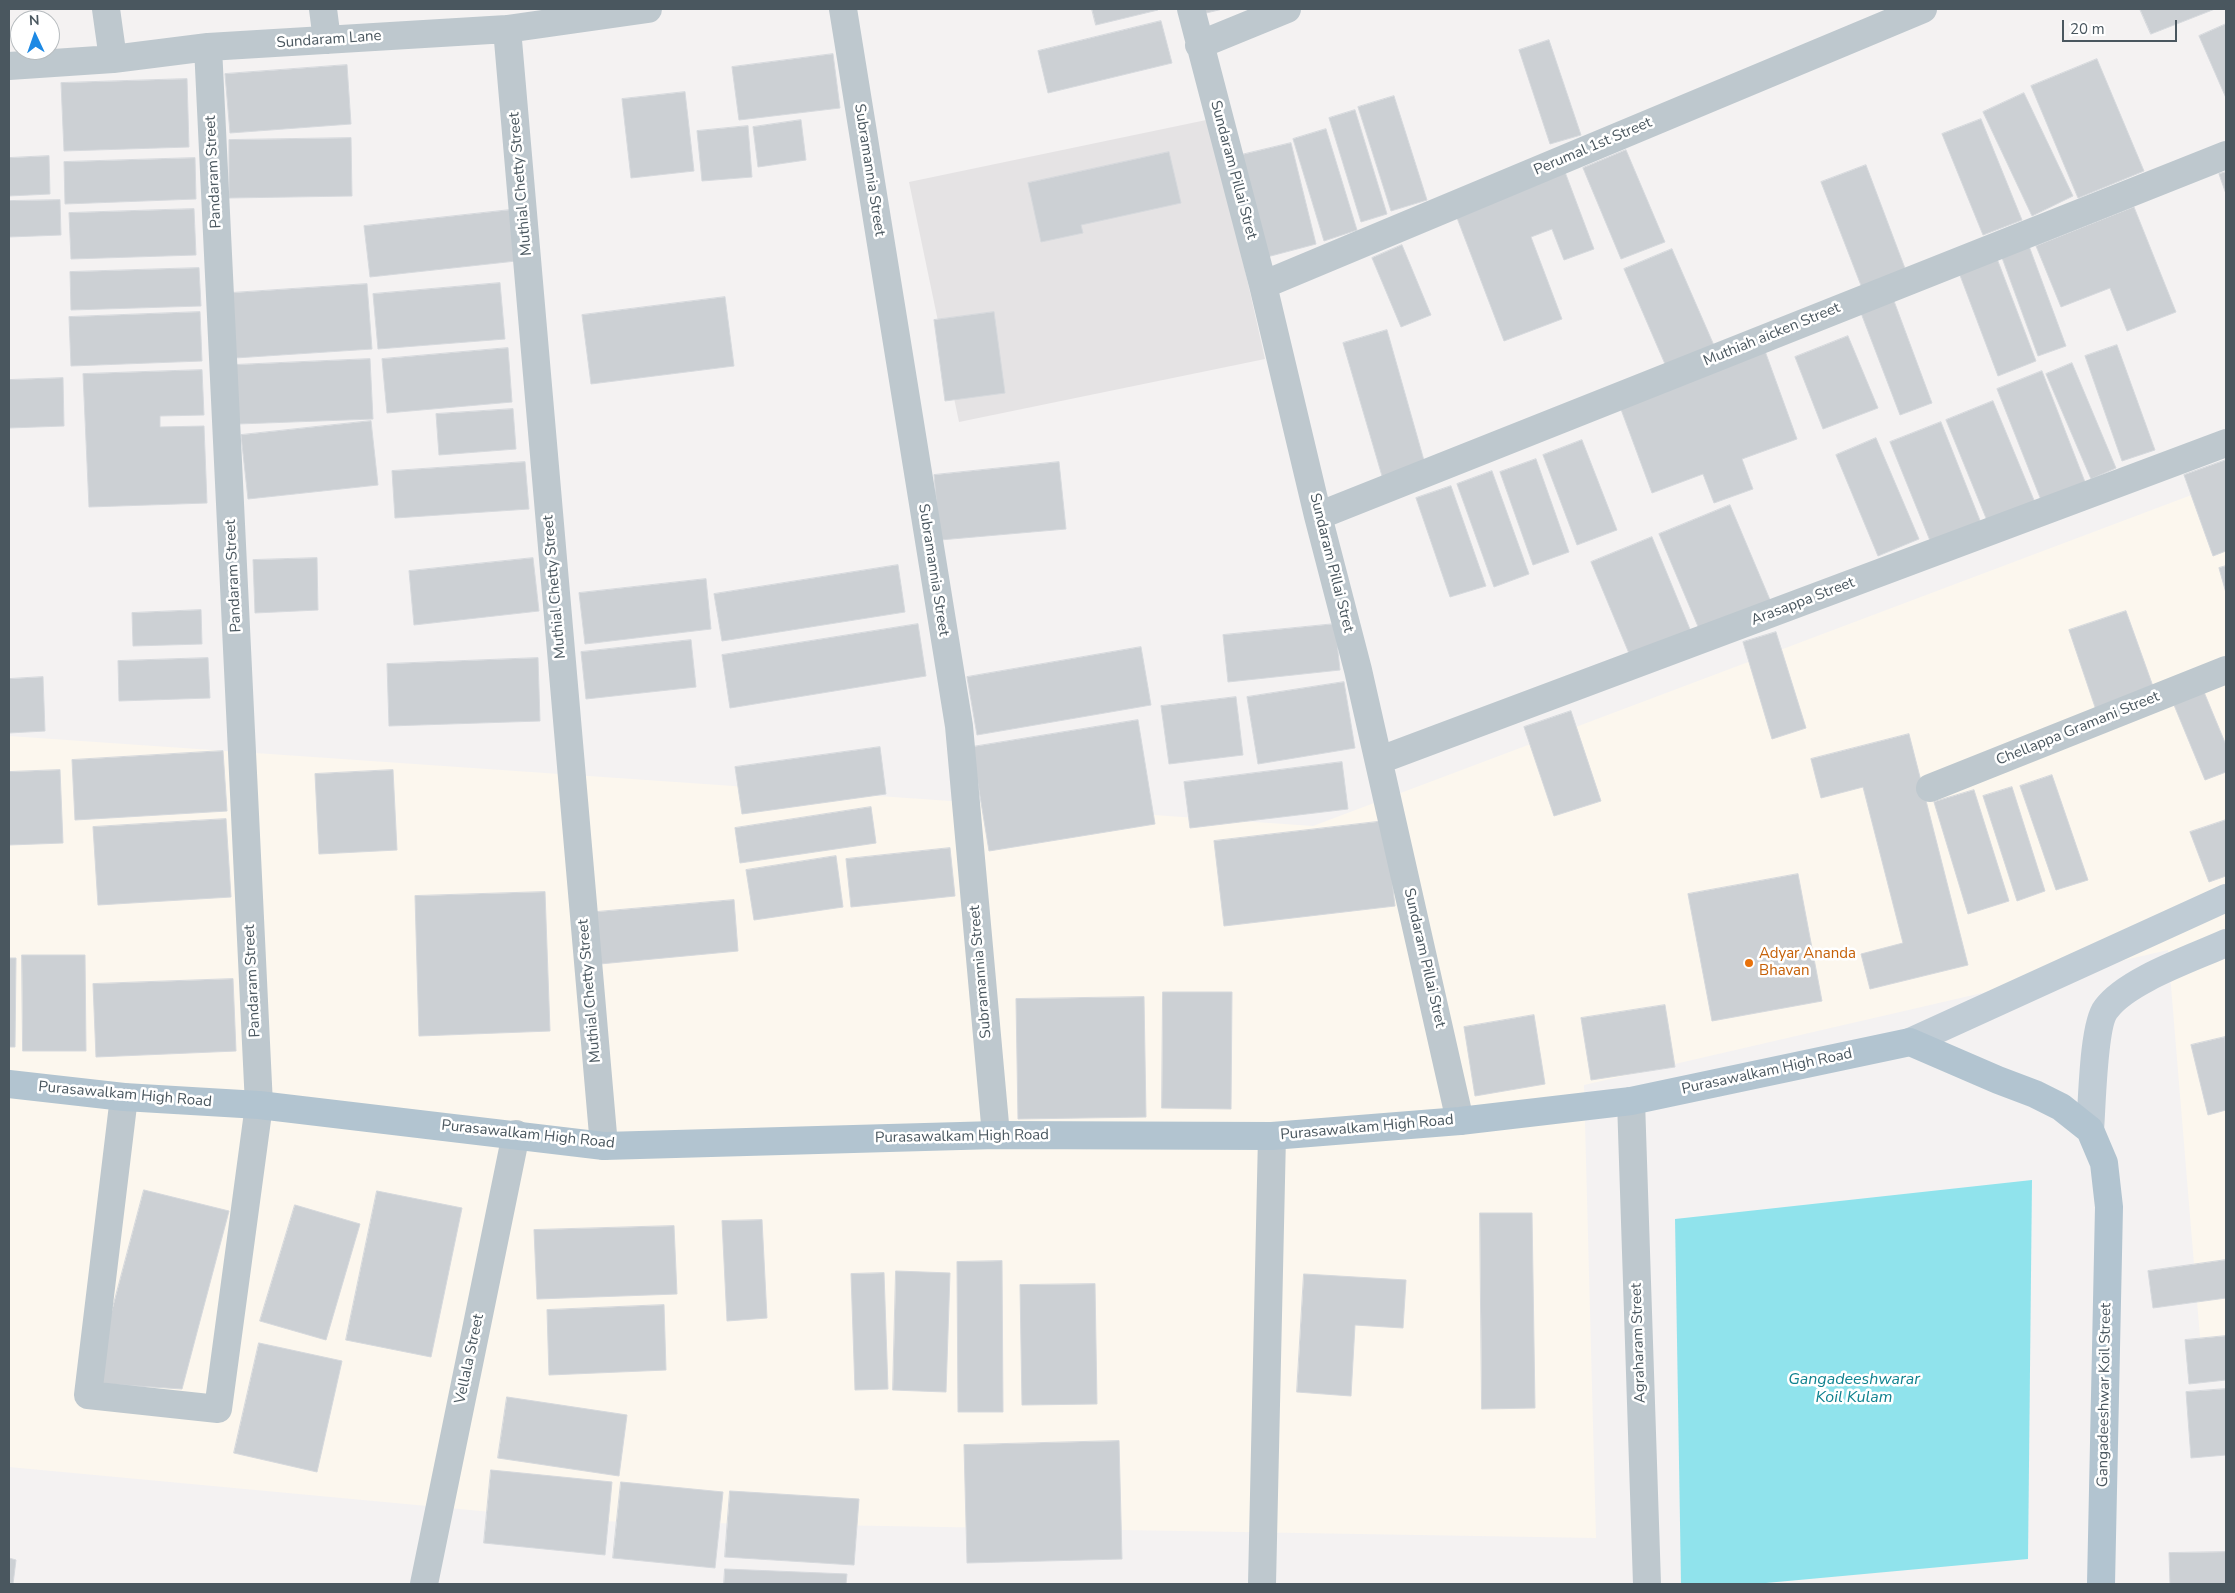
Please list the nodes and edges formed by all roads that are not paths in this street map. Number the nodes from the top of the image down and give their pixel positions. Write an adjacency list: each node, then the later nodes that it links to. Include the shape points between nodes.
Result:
1 (106, 9): 12 (street)
2 (323, 9): 9 (street)
3 (648, 9): 8 (street, Sundaram Lane)
4 (842, 9): 31 (street, Subramannia Street, via 958,726)
5 (1191, 9): 10 (street, Sundaram Pillai Stret)
6 (1287, 9): 10 (street)
7 (1923, 9): 15 (street, Perumal 1st Street)
8 (507, 29): 9 (street, Sundaram Lane); 33 (street, Muthial Chetty Street)
9 (327, 40): 11 (street, Sundaram Lane)
10 (1199, 45): 15 (street, Sundaram Pillai Stret)
11 (208, 48): 12 (street, Sundaram Lane); 27 (street, Pandaram Street)
12 (113, 59): 13 (street, Sundaram Lane)
13 (9, 66)
14 (2226, 154): 17 (street, Muthiah aicken Street)
15 (1263, 285): 17 (street, Sundaram Pillai Stret)
16 (2226, 443): 19 (street, Arasappa Street)
17 (1318, 516): 19 (street, Sundaram Pillai Stret)
18 (2226, 670): 20 (street, Chellappa Gramani Street)
19 (1380, 760): 28 (street, Sundaram Pillai Stret)
20 (1930, 788)
21 (2226, 898): 23 (main road, Purasawalkam High Road)
22 (2226, 943): 29 (main road, via 2131,986 2105,1010 2095,1052)
23 (1910, 1042): 26 (main road, Purasawalkam High Road); 29 (main road, via 2061,1107)
24 (9, 1084): 25 (main road, Purasawalkam High Road)
25 (124, 1097): 27 (main road, Purasawalkam High Road); 27 (street, Pandaram Street, via 88,1395 218,1409)
26 (1631, 1102): 28 (main road, Purasawalkam High Road); 36 (street, Agraharam Street)
27 (259, 1105): 30 (main road, Purasawalkam High Road)
28 (1460, 1121): 32 (main road, Purasawalkam High Road)
29 (2090, 1130): 37 (main road, Gangadeeshwar Koil Street, via 2104,1164 2109,1207)
30 (516, 1134): 33 (main road, Purasawalkam High Road); 34 (street, Vellala Street)
31 (996, 1135): 32 (main road, Purasawalkam High Road); 33 (main road, Purasawalkam High Road)
32 (1272, 1136): 35 (street)
33 (604, 1146)
34 (424, 1584)
35 (1262, 1584)
36 (1647, 1584)
37 (2101, 1584)

